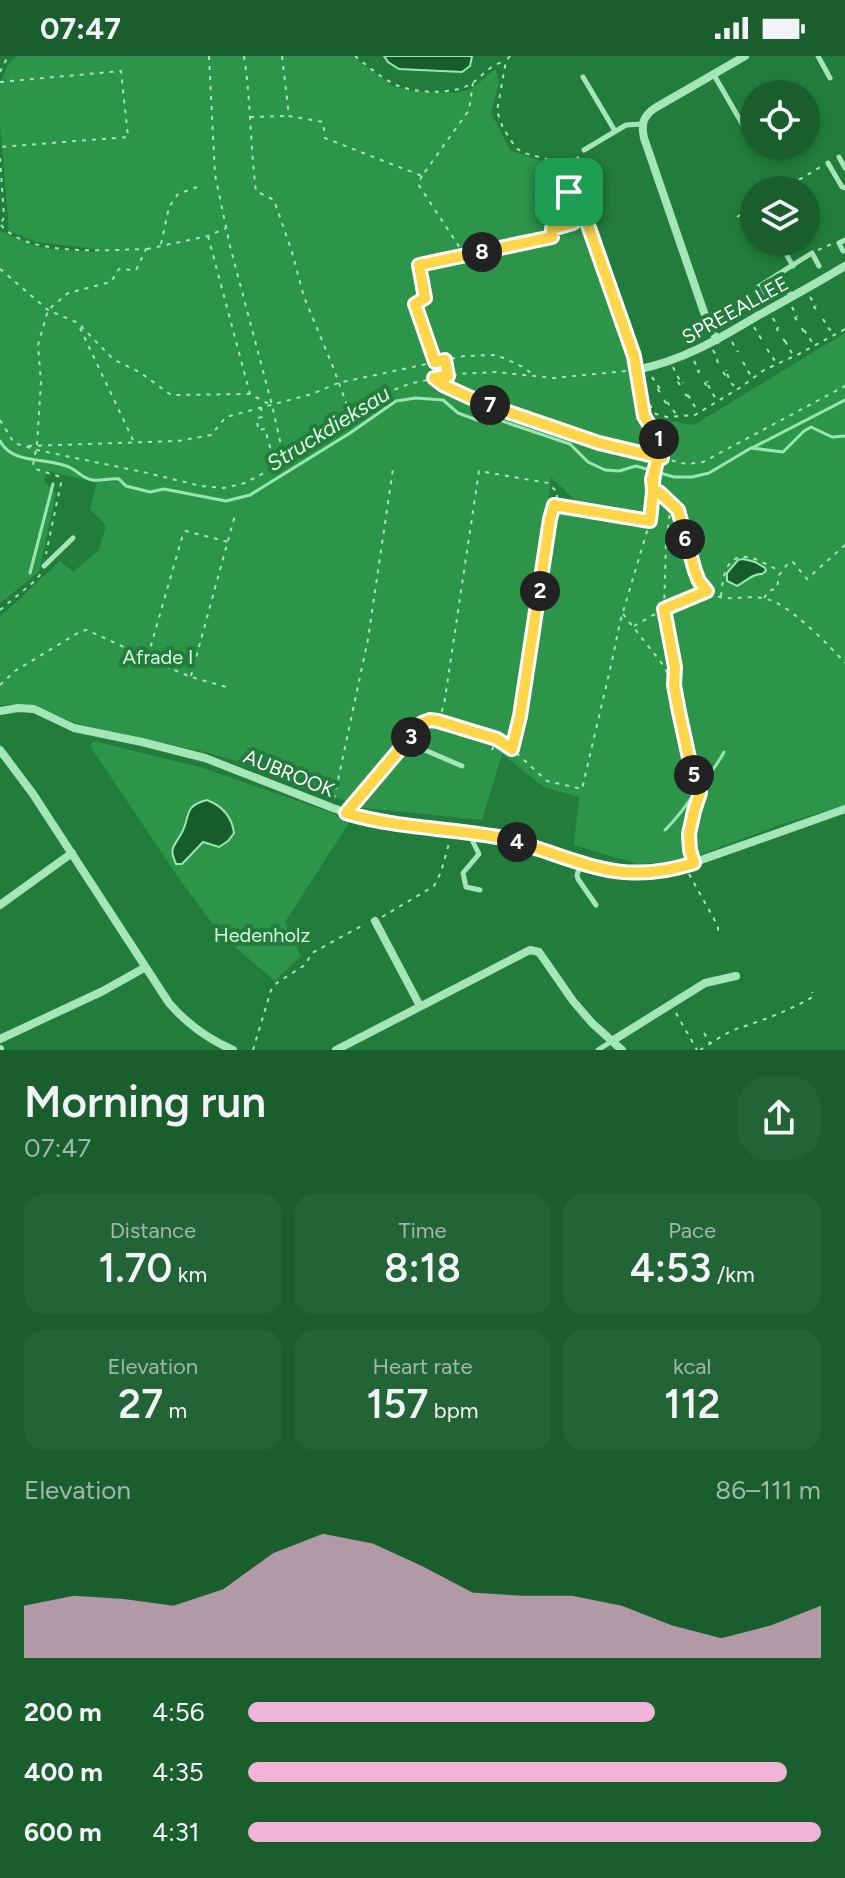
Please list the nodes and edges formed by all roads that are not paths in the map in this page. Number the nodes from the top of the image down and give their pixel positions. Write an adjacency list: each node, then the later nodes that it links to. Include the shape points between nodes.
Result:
1 (745, 56): 3 (street)
2 (818, 56): 5 (lane)
3 (714, 74): 6 (lane); 7 (street, via 655,108)
4 (583, 77): 8 (lane)
5 (830, 78)
6 (740, 120)
7 (642, 124): 8 (lane); 23 (street)
8 (615, 131): 9 (lane)
9 (584, 150)
10 (839, 157): 12 (lane)
11 (828, 163): 13 (lane)
12 (845, 168)
13 (845, 188)
14 (842, 241): 15 (lane)
15 (843, 251)
16 (787, 256): 17 (lane)
17 (793, 266): 18 (lane, via 812,253); 20 (lane)
18 (819, 266)
19 (845, 266): 22 (street, SPREEALLEE)
20 (779, 275): 21 (lane, via 758,287); 22 (lane)
21 (763, 295)
22 (789, 298): 23 (street, SPREEALLEE)
23 (717, 340): 24 (street, SPREEALLEE)
24 (636, 370)
25 (73, 538): 26 (lane)
26 (44, 566)
27 (0, 711): 31 (street, AUBROOK, via 34,709 74,728 205,758)
28 (0, 750): 33 (street)
29 (462, 766): 31 (lane, via 403,745)
30 (845, 809): 34 (street, AUBROOK, via 671,869 635,874)
31 (346, 813): 32 (street, AUBROOK)
32 (474, 834): 34 (street, AUBROOK); 35 (lane, via 479,854 463,873 466,887)
33 (72, 853): 36 (street); 39 (street)
34 (581, 863): 37 (lane, via 578,879)
35 (480, 890)
36 (0, 905)
37 (596, 905)
38 (375, 921): 41 (street)
39 (144, 968): 42 (street); 44 (street, via 183,1019)
40 (736, 976): 43 (street, via 705,983)
41 (420, 1006): 43 (street, via 535,950); 45 (street)
42 (0, 1039)
43 (612, 1041): 46 (lane); 47 (street)
44 (233, 1050)
45 (337, 1050)
46 (598, 1050)
47 (622, 1050)

